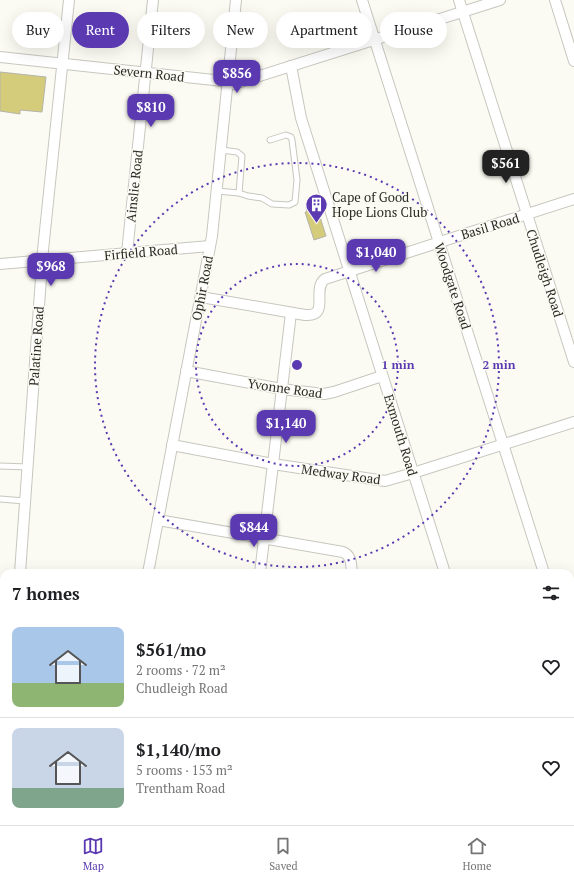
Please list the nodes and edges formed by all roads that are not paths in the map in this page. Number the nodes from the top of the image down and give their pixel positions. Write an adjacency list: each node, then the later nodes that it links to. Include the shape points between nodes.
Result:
1 (69, 0): 12 (street, Palatine Road)
2 (153, 0): 14 (street, Ainslie Road)
3 (236, 0): 15 (street, Ophir Road)
4 (362, 0): 9 (street, Woodgate Road)
5 (459, 0): 8 (street, Chudleigh Road)
6 (500, 0): 8 (street, Severn Road)
7 (555, 0): 11 (street)
8 (463, 12): 9 (street, Severn Road); 21 (street, Chudleigh Road)
9 (375, 40): 13 (street, Severn Road); 22 (street, Woodgate Road)
10 (0, 57): 12 (street, Severn Road)
11 (574, 61)
12 (63, 64): 14 (street, Severn Road); 25 (street, Palatine Road)
13 (291, 66): 15 (street, Severn Road, via 234,84); 27 (street, Exmouth Road, via 301,118)
14 (146, 73): 15 (street, Severn Road); 24 (street, Ainslie Road)
15 (228, 82): 17 (street, Ophir Road)
16 (270, 140): 19 (lane, via 286,135 291,137 297,180 295,202 291,205 272,204 262,198)
17 (221, 150): 18 (street, Ophir Road); 19 (lane, via 236,152 242,156)
18 (217, 191): 19 (lane); 23 (street, Ophir Road)
19 (239, 193)
20 (574, 200): 21 (street, Basil Road)
21 (527, 214): 22 (street, Basil Road); 30 (street, Chudleigh Road)
22 (439, 242): 27 (street, Basil Road); 35 (street, Woodgate Road)
23 (210, 246): 24 (street, Firfield Road); 28 (street, Ophir Road)
24 (127, 253): 25 (street, Firfield Road)
25 (42, 260): 26 (street, Firfield Road); 39 (street, Palatine Road)
26 (0, 264)
27 (348, 271): 29 (street, Basil Road, via 321,282 320,307 314,314 308,316); 32 (street, Exmouth Road)
28 (200, 297): 29 (street, Basil Road); 31 (street, Ophir Road)
29 (291, 313): 33 (street)
30 (574, 362)
31 (186, 371): 33 (street, Yvonne Road); 36 (street, Ophir Road)
32 (382, 376): 33 (street, Yvonne Road, via 324,394); 40 (street, Exmouth Road)
33 (282, 389): 37 (street)
34 (574, 422): 35 (street, Medway Road)
35 (504, 444): 40 (street, Medway Road); 50 (street, Woodgate Road)
36 (172, 445): 37 (street, Medway Road); 43 (street, Ophir Road)
37 (273, 464): 40 (street, Medway Road, via 381,480); 44 (street)
38 (0, 466): 39 (lane)
39 (28, 468): 42 (street, Palatine Road)
40 (413, 473): 49 (street, Exmouth Road)
41 (0, 499): 42 (lane)
42 (26, 501): 45 (street, Palatine Road)
43 (158, 520): 44 (street); 46 (street, Ophir Road)
44 (265, 538): 47 (street); 48 (street, via 343,552 350,558)
45 (20, 569)
46 (149, 569)
47 (261, 569)
48 (351, 569)
49 (444, 569)
50 (543, 569)

